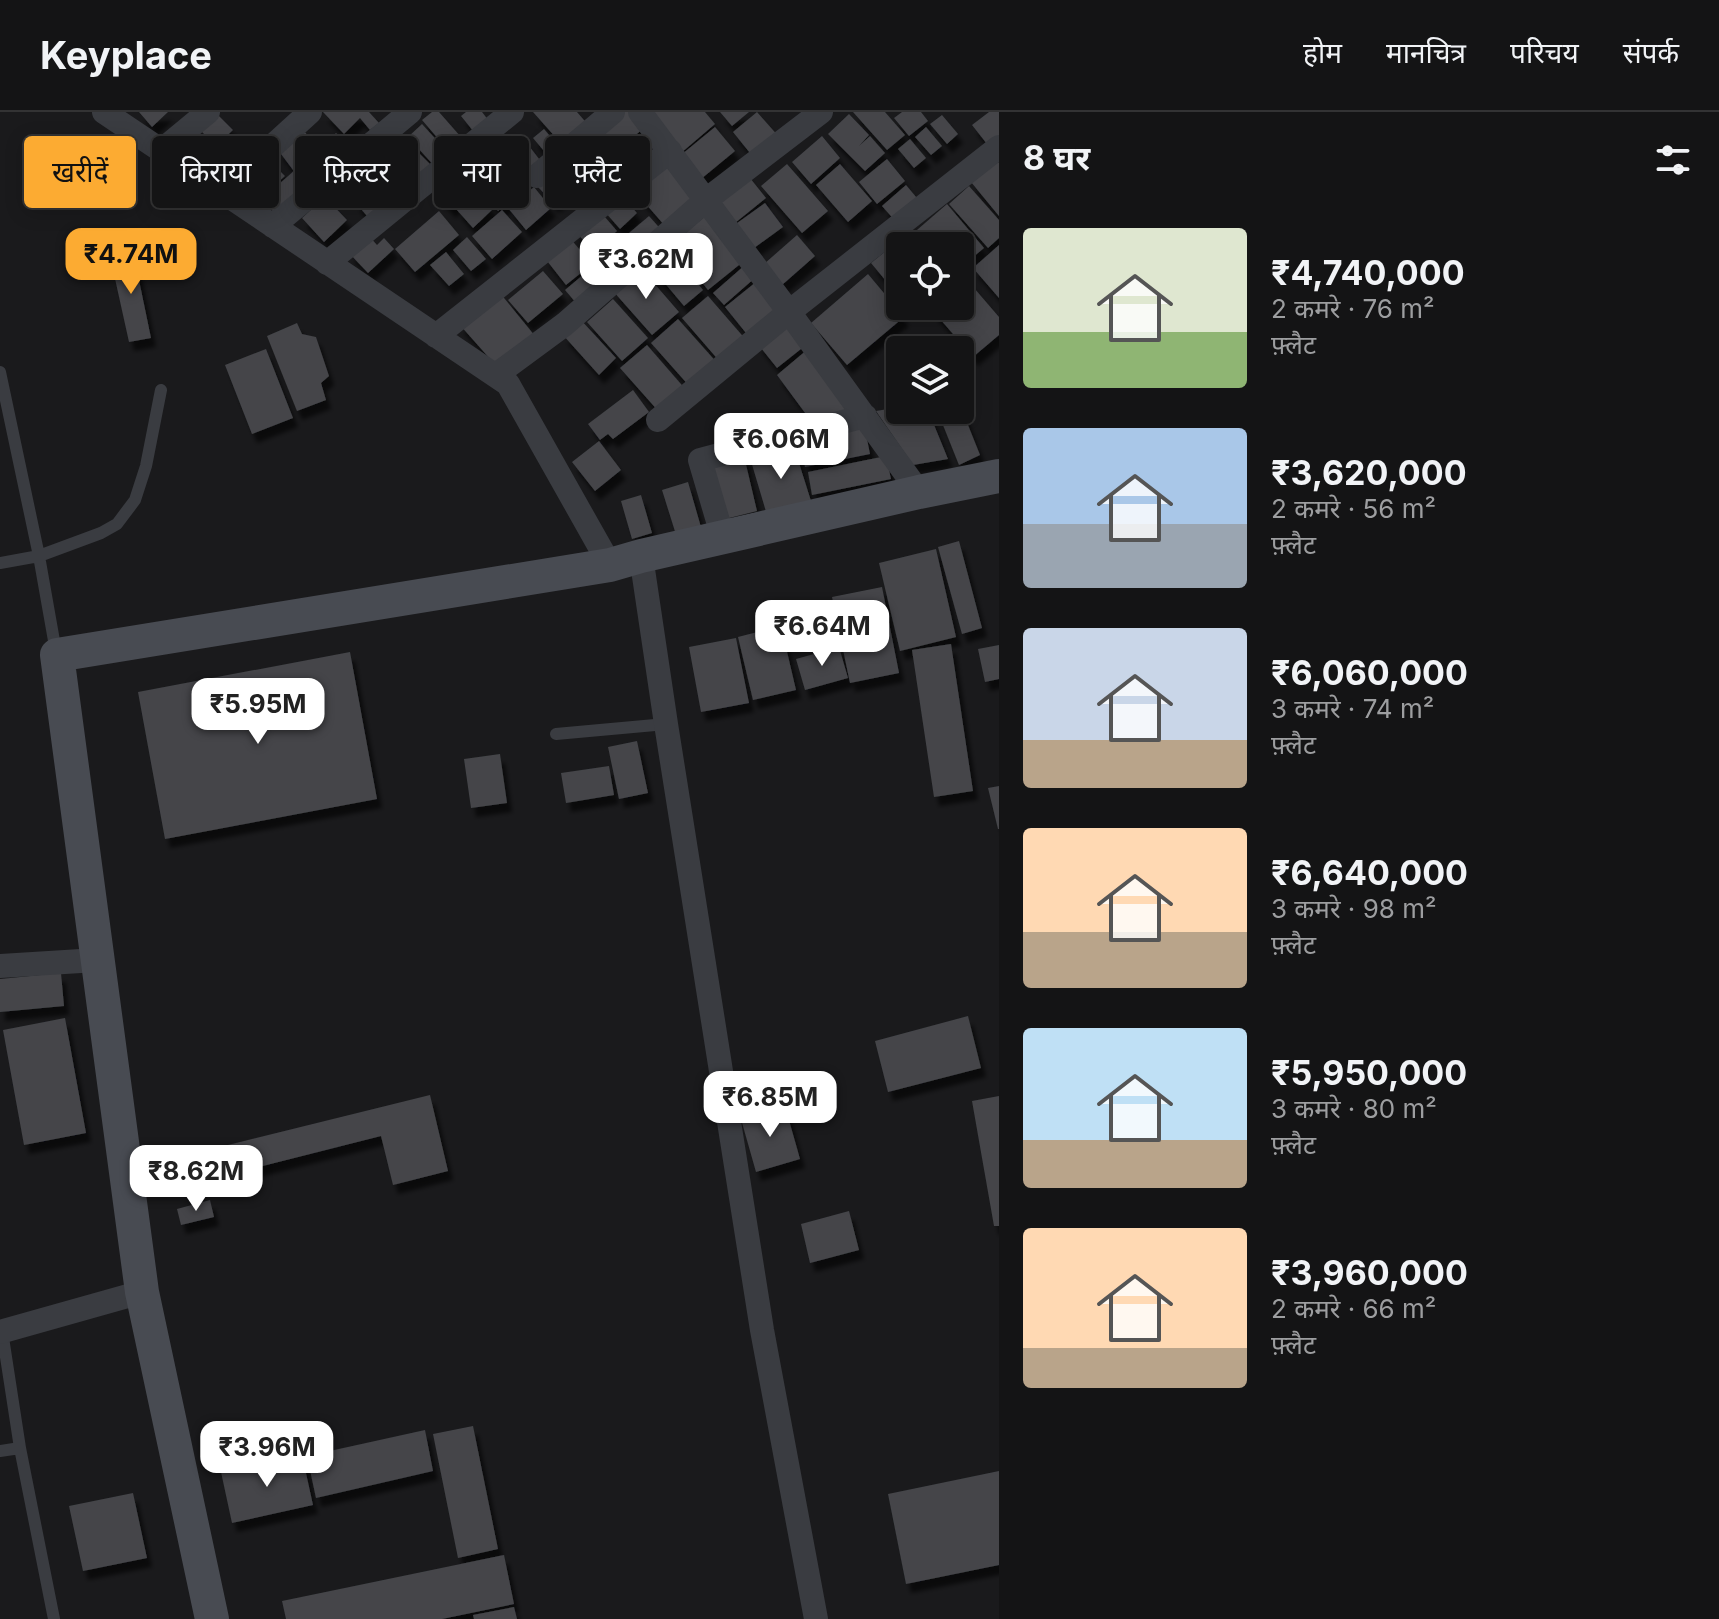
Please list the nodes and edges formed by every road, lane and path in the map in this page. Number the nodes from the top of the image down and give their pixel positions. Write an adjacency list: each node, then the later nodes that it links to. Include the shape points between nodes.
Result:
1 (104, 112): 11 (street)
2 (208, 112): 9 (street)
3 (310, 112): 10 (street)
4 (410, 112): 17 (street)
5 (512, 112): 18 (street)
6 (613, 112): 14 (street)
7 (640, 112): 13 (street)
8 (821, 112): 15 (street)
9 (179, 136)
10 (279, 140)
11 (152, 145)
12 (999, 147): 19 (street)
13 (670, 151): 15 (street); 20 (street)
14 (537, 176)
15 (706, 200): 19 (street); 22 (street, via 565,324)
16 (246, 208): 17 (street)
17 (273, 226): 18 (street)
18 (327, 263): 20 (street)
19 (789, 312): 24 (street); 25 (street)
20 (436, 336): 22 (street)
21 (0, 372): 29 (lane)
22 (496, 375): 30 (street, via 508,384)
23 (161, 390): 29 (lane, via 135,500 117,524)
24 (865, 416): 27 (street); 28 (street, via 700,460)
25 (658, 420)
26 (999, 476): 27 (street)
27 (919, 492): 28 (street)
28 (723, 538): 30 (street)
29 (39, 556): 31 (lane); 32 (lane)
30 (626, 561): 32 (street); 33 (street)
31 (0, 563)
32 (57, 655): 35 (street)
33 (666, 724): 34 (lane); 43 (street, via 762,1330)
34 (556, 734)
35 (97, 960): 36 (street); 37 (street)
36 (0, 966)
37 (142, 1292): 38 (street); 42 (street)
38 (1, 1331): 39 (lane)
39 (20, 1448): 40 (lane); 41 (lane)
40 (0, 1451)
41 (54, 1619)
42 (212, 1619)
43 (816, 1619)

